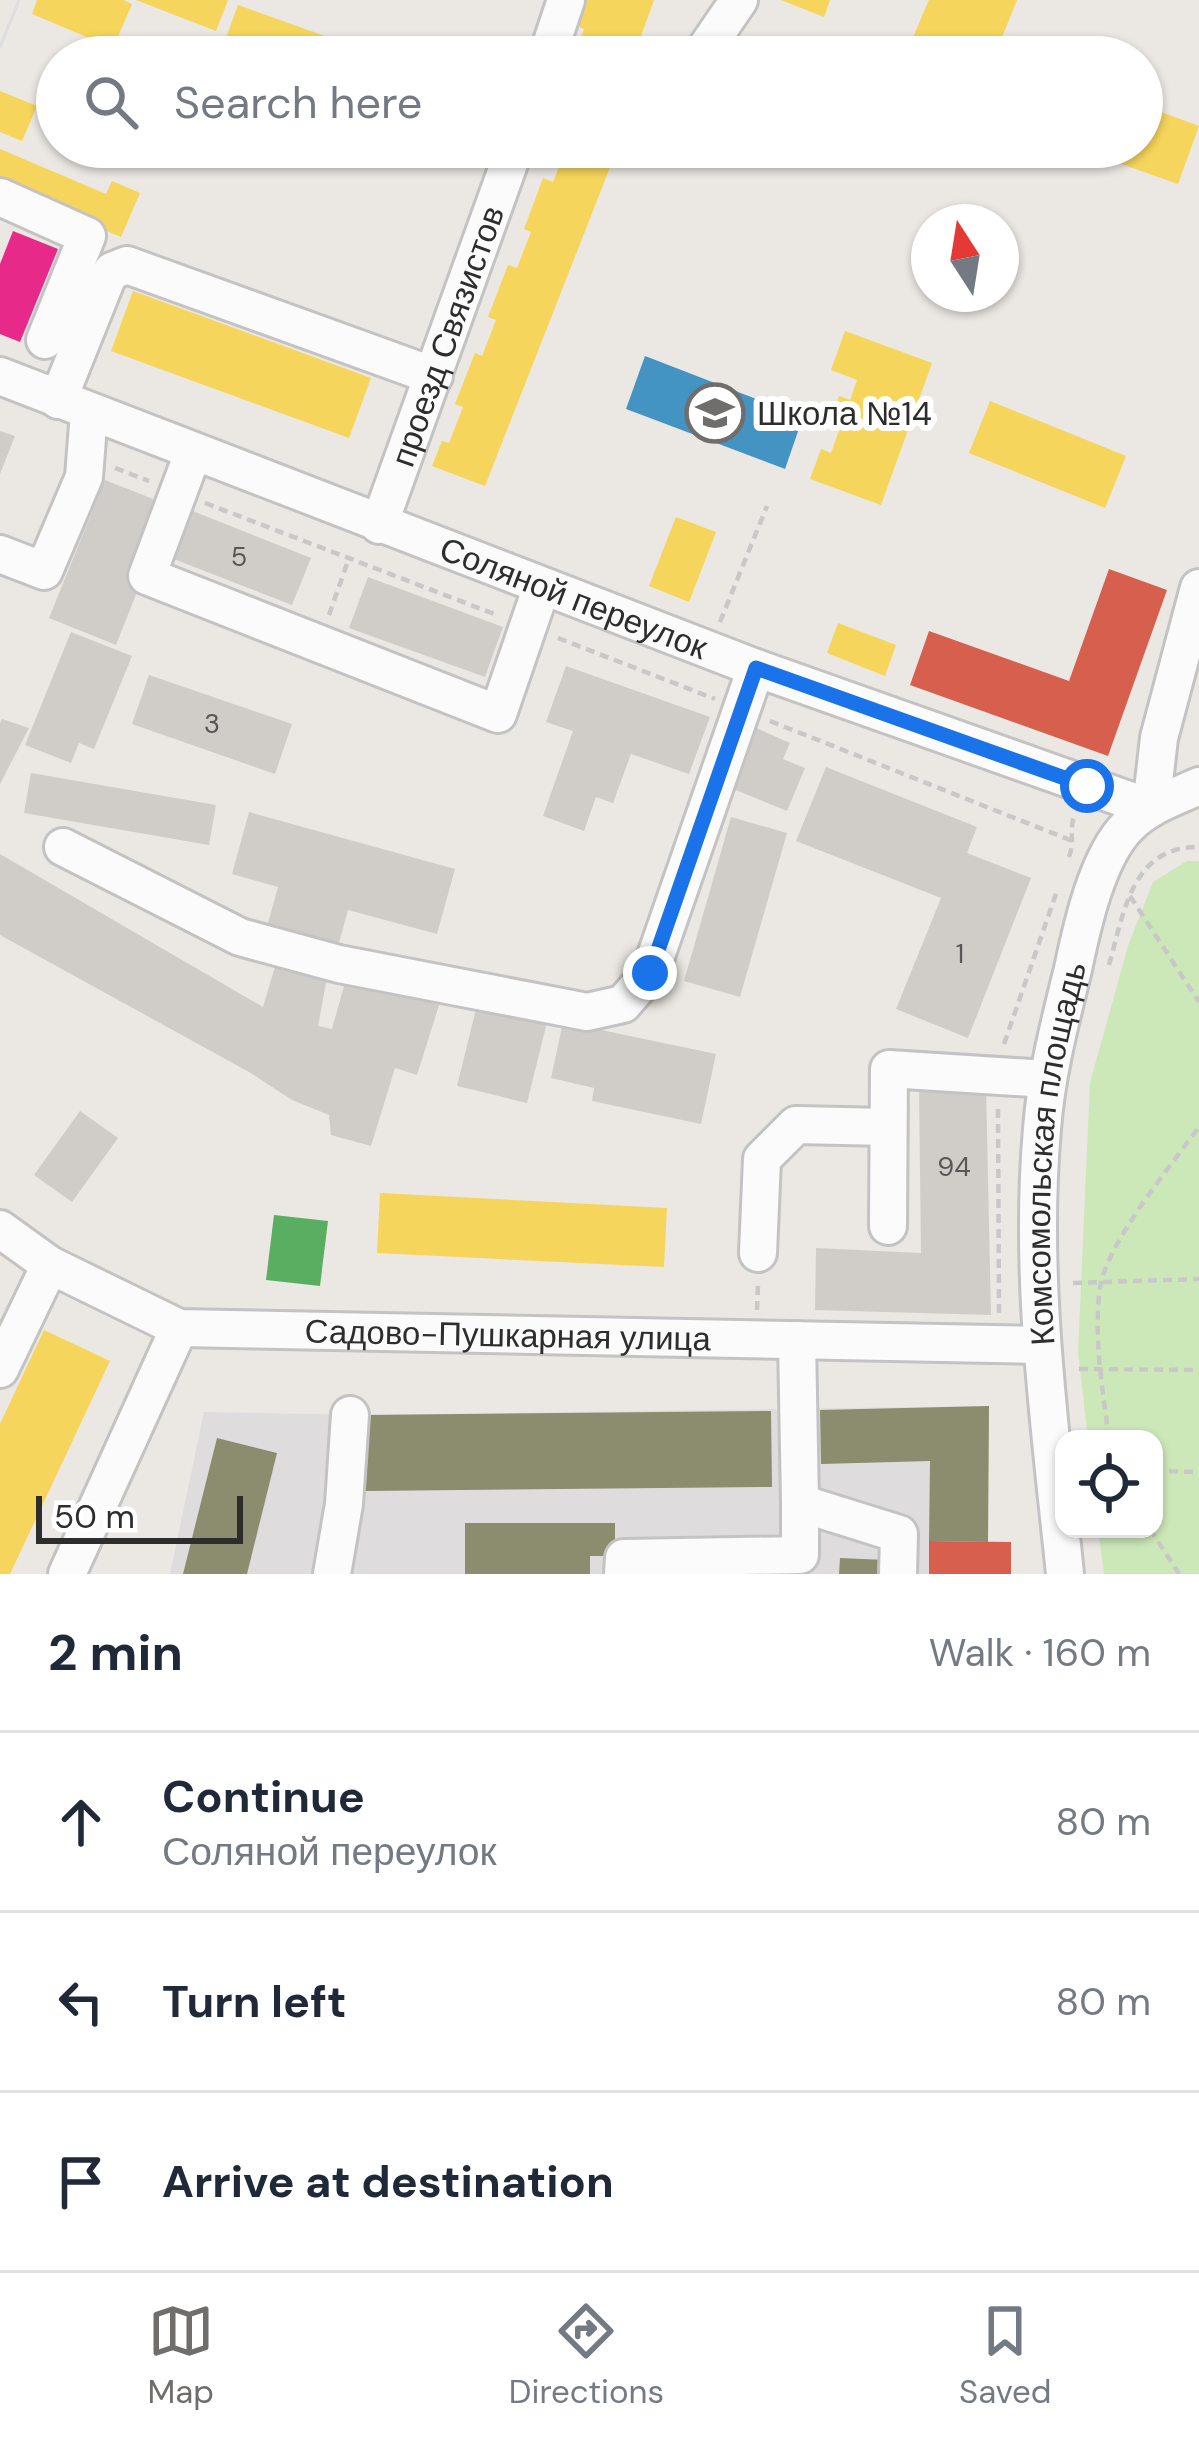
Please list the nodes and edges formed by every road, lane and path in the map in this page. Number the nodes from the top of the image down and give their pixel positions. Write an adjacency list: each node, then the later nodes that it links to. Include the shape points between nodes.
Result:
1 (566, 0): 3 (street)
2 (739, 0): 4 (street)
3 (554, 36)
4 (714, 36)
5 (508, 168): 9 (street, проезд Связистов)
6 (0, 197): 7 (street, via 87,236)
7 (45, 340)
8 (0, 376): 10 (street, Соляной переулок)
9 (434, 376): 10 (street, via 127,265 107,278); 15 (street, проезд Связистов)
10 (74, 406): 11 (street, Соляной переулок); 12 (street)
11 (193, 453): 13 (street); 15 (street, Соляной переулок)
12 (88, 457): 13 (path); 16 (street, via 44,571)
13 (178, 492): 17 (path); 21 (street, via 147,576)
14 (766, 506): 22 (path)
15 (379, 525): 18 (street, Соляной переулок)
16 (0, 554)
17 (349, 558): 20 (path); 21 (path)
18 (542, 586): 20 (street); 22 (street, Соляной переулок)
19 (1199, 588): 26 (street)
20 (528, 627): 21 (street, via 498,714); 24 (path)
21 (319, 644)
22 (711, 650): 23 (street, Соляной переулок)
23 (756, 668): 24 (street); 26 (street, Соляной переулок)
24 (741, 710): 27 (path); 29 (street, via 650,973 623,1004 587,1012 240,937)
25 (1199, 786): 26 (street, Комсомольская площадь)
26 (1150, 808): 33 (street, Комсомольская площадь, via 1110,849 1081,932)
27 (1075, 842)
28 (1199, 847): 30 (path, via 1152,860)
29 (63, 848)
30 (1129, 895): 31 (path); 32 (path)
31 (1106, 978)
32 (1199, 1002)
33 (1047, 1079): 34 (street, via 889,1069); 41 (street, Комсомольская площадь)
34 (888, 1127): 36 (street); 38 (street, via 796,1125 762,1159)
35 (1199, 1127): 42 (path, via 1131,1220)
36 (888, 1226)
37 (0, 1229): 39 (street, Садово-Пушкарная улица)
38 (758, 1253): 44 (path)
39 (50, 1265): 43 (street, Садово-Пушкарная улица); 48 (street)
40 (1199, 1279): 42 (path)
41 (1039, 1282): 42 (path); 46 (street, Комсомольская площадь)
42 (1100, 1284): 47 (path)
43 (179, 1328): 44 (street, Садово-Пушкарная улица); 56 (street)
44 (757, 1340): 45 (street, Садово-Пушкарная улица)
45 (796, 1340): 46 (street, Садово-Пушкарная улица); 54 (street)
46 (1055, 1357): 47 (path); 60 (street, Комсомольская площадь)
47 (1100, 1368): 49 (path); 51 (path)
48 (0, 1369)
49 (1199, 1370)
50 (350, 1414): 57 (street)
51 (1108, 1430)
52 (1163, 1471): 53 (path)
53 (1199, 1472)
54 (800, 1503): 58 (street, via 800,1556 624,1558); 59 (street, via 899,1534)
55 (1156, 1538): 61 (path)
56 (67, 1574)
57 (332, 1574)
58 (623, 1574)
59 (898, 1574)
60 (1065, 1574)
61 (1179, 1574)

